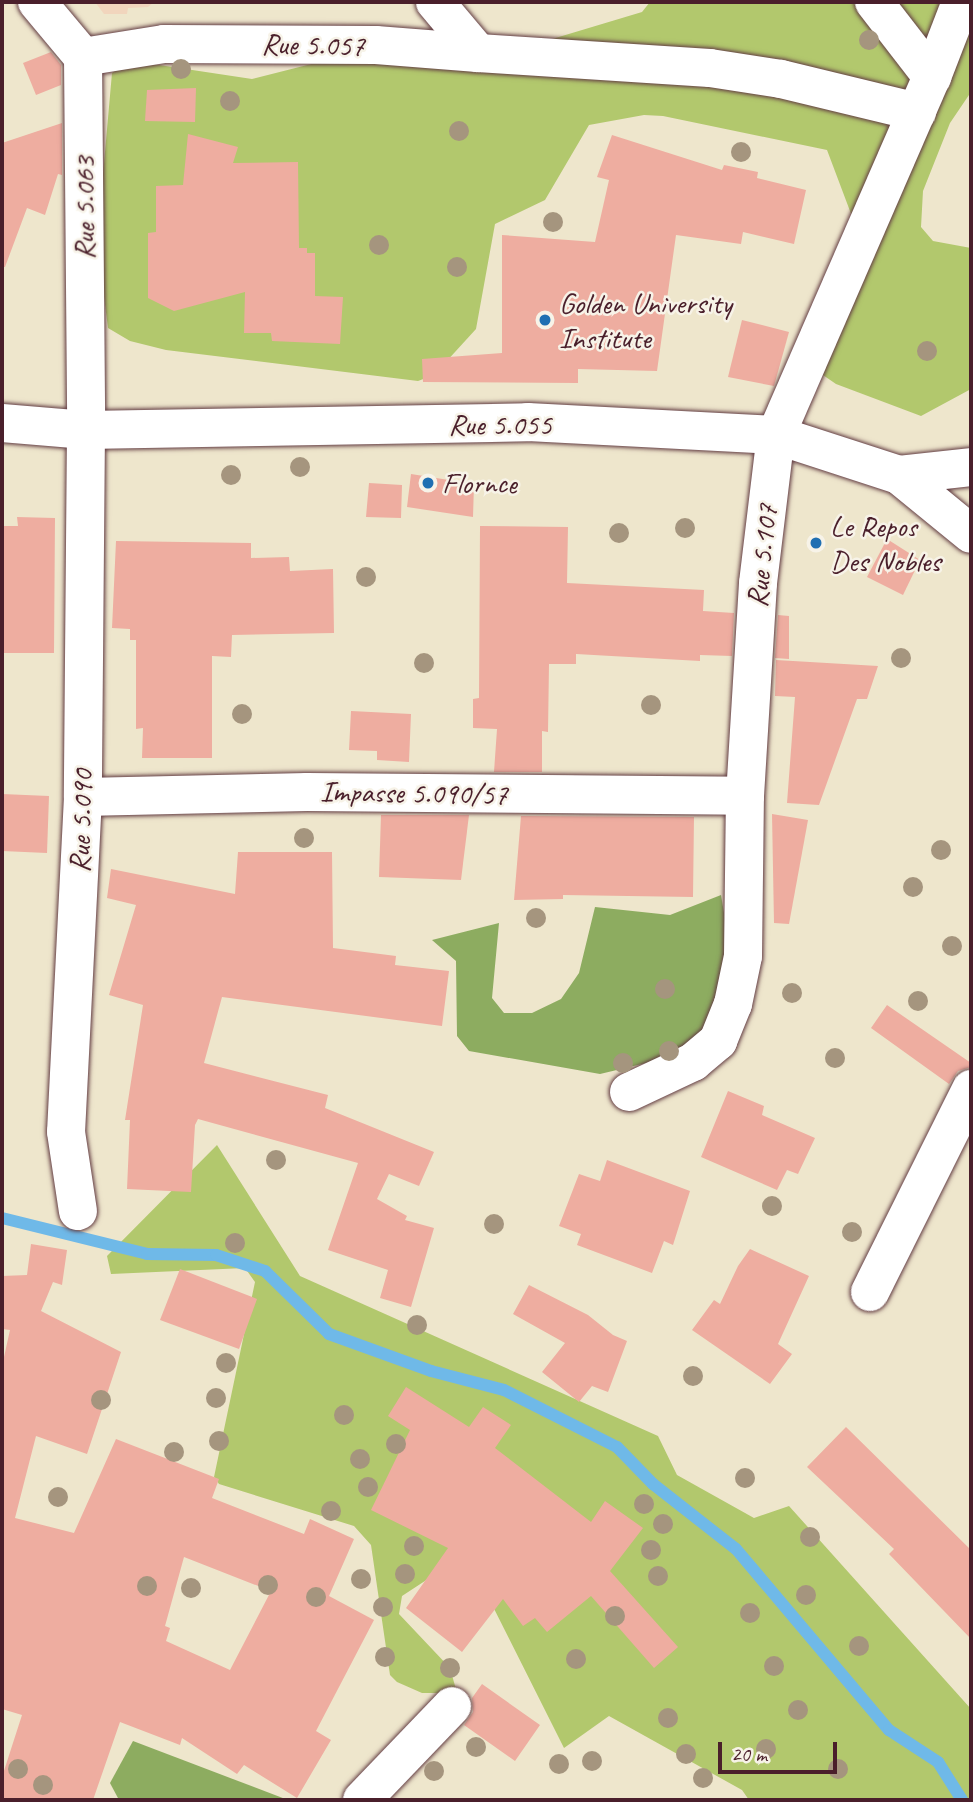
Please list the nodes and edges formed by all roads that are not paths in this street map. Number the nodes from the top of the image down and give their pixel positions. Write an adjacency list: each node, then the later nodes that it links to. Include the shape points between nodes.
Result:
1 (37, 2): 6 (street)
2 (435, 2): 5 (street)
3 (874, 2): 7 (street)
4 (961, 2): 7 (street, Rue 5.107)
5 (478, 52): 6 (street, Rue 5.057, via 376,45 164,44); 8 (street, Rue 5.057, via 710,68 781,79)
6 (83, 57): 10 (street, Rue 5.063)
7 (932, 77): 8 (street, Rue 5.107)
8 (917, 112): 11 (street, Rue 5.107)
9 (2, 423): 10 (street, Rue 5.055)
10 (86, 430): 11 (street, Rue 5.055, via 528,422); 16 (street, Rue 5.090)
11 (776, 435): 13 (street, Rue 5.055); 15 (street, Rue 5.107, via 758,583)
12 (971, 467): 13 (street)
13 (900, 475): 14 (street, Rue 5.055)
14 (971, 534)
15 (745, 796): 16 (street, Impasse 5.090/57, via 307,792); 18 (street, Rue 5.107, via 743,956 733,1004 718,1041 693,1062)
16 (83, 797): 19 (street, Rue 5.090, via 66,1132)
17 (971, 1089): 20 (street)
18 (629, 1092)
19 (78, 1211)
20 (870, 1292)
21 (452, 1706): 22 (street)
22 (362, 1800)

